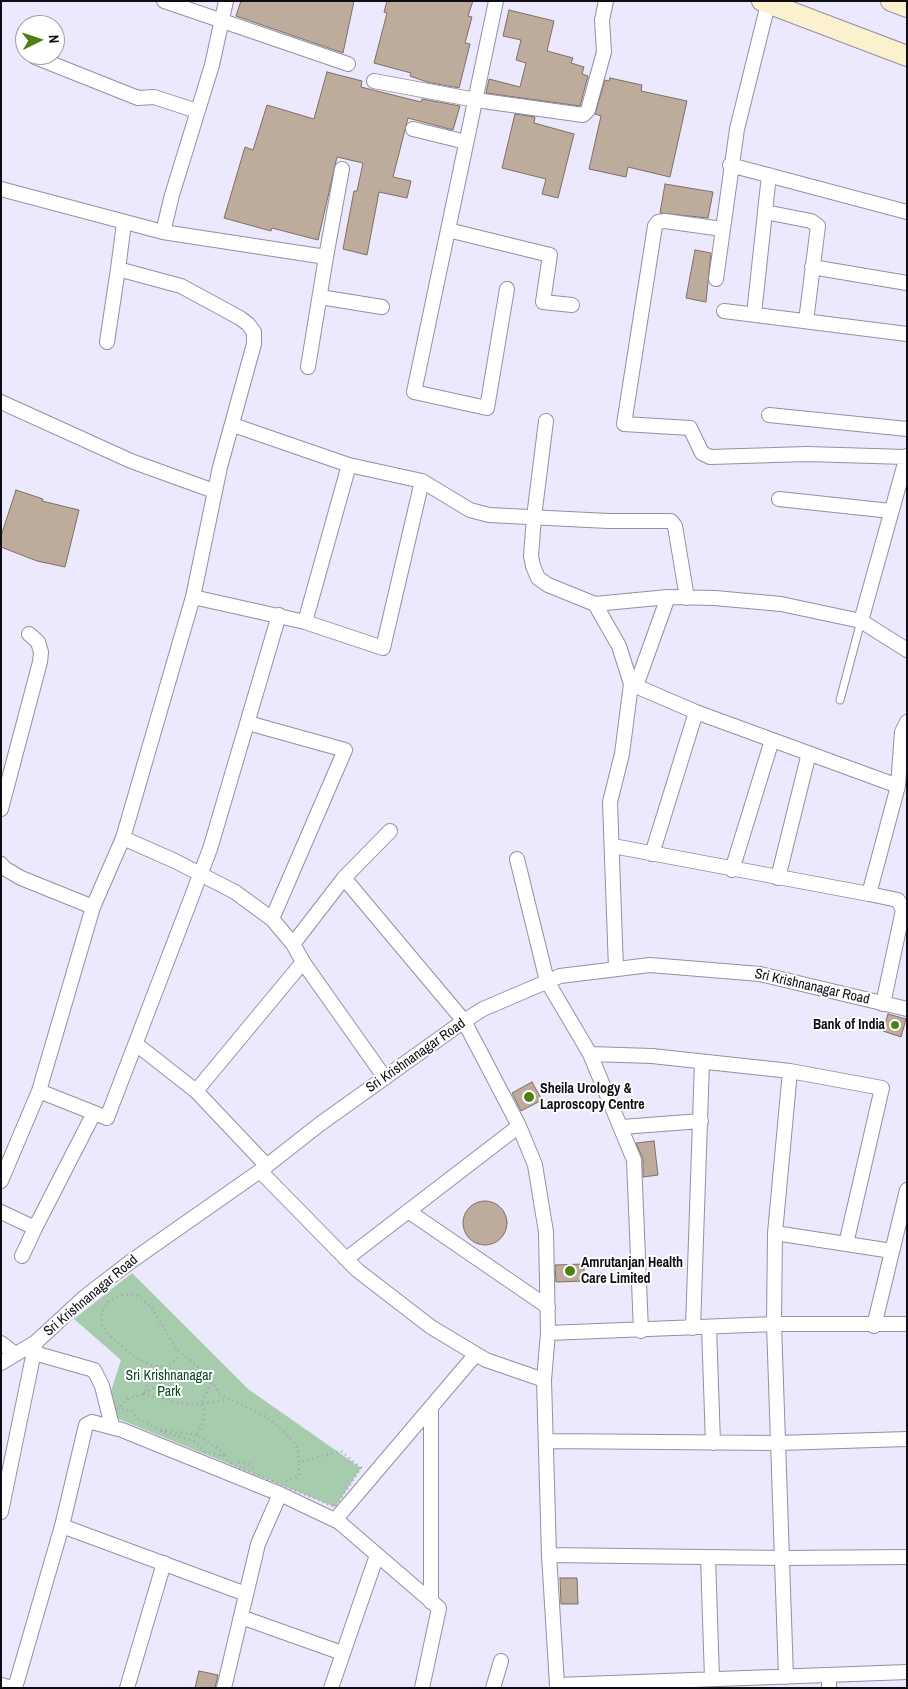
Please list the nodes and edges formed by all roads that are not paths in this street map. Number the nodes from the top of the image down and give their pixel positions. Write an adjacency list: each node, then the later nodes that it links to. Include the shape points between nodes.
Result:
1 (164, 1): 8 (street)
2 (226, 1): 8 (street)
3 (496, 1): 13 (street)
4 (606, 1): 13 (street, via 602,20 604,52 586,113 576,115)
5 (891, 1): 7 (main road)
6 (765, 2): 9 (main road); 17 (street)
7 (907, 7)
8 (220, 22): 10 (street); 14 (street, via 212,65)
9 (907, 56)
10 (348, 64)
11 (53, 65): 14 (street, via 138,98 154,97)
12 (374, 81): 13 (street)
13 (476, 100): 16 (street)
14 (198, 111): 26 (street)
15 (413, 129): 16 (street)
16 (466, 142): 25 (street)
17 (730, 165): 19 (street); 24 (street)
18 (342, 169): 27 (street)
19 (769, 175): 21 (street); 22 (street)
20 (1, 189): 23 (street)
21 (765, 212): 28 (street, via 816,223 819,234); 37 (street)
22 (907, 212)
23 (124, 223): 26 (street); 29 (street)
24 (722, 229): 30 (street); 47 (street, via 665,221 655,226 624,424 690,428 702,453 710,457 807,454)
25 (448, 230): 32 (street, via 414,392 487,408); 34 (street, via 550,255 543,302)
26 (163, 232): 27 (street)
27 (326, 257): 33 (street)
28 (812, 267): 31 (street); 38 (street)
29 (118, 269): 40 (street); 45 (street, via 181,286 248,324 254,332 254,344)
30 (716, 279)
31 (907, 283)
32 (507, 289)
33 (320, 297): 35 (street); 41 (street)
34 (572, 305)
35 (382, 307)
36 (724, 311): 37 (street)
37 (754, 314): 38 (street)
38 (806, 321): 39 (street)
39 (907, 334)
40 (107, 342)
41 (308, 367)
42 (1, 402): 51 (street, via 131,461)
43 (769, 415): 46 (street)
44 (546, 421): 54 (street)
45 (233, 425): 48 (street); 51 (street)
46 (907, 429)
47 (907, 457): 50 (street)
48 (349, 465): 49 (street); 61 (street)
49 (422, 481): 54 (street, via 470,510); 61 (street, via 383,648)
50 (902, 488): 53 (street)
51 (214, 491): 55 (street)
52 (779, 499): 53 (street)
53 (891, 511): 60 (street)
54 (534, 517): 57 (street, via 671,521 675,526); 58 (street, via 531,556 538,578)
55 (193, 597): 59 (street); 74 (street)
56 (668, 597): 57 (street); 58 (street); 64 (street)
57 (687, 598): 60 (street, via 781,604)
58 (595, 604): 64 (street, via 619,646)
59 (279, 615): 61 (street); 68 (street)
60 (861, 620): 63 (street); 65 (lane)
61 (305, 622)
62 (29, 634): 72 (street, via 38,642 40,662)
63 (907, 650)
64 (634, 685): 66 (street); 75 (street, via 610,802)
65 (840, 700)
66 (696, 712): 69 (street); 76 (street)
67 (907, 722): 71 (street, via 902,732)
68 (248, 723): 80 (street); 85 (street, via 345,750)
69 (772, 740): 70 (street); 79 (street)
70 (809, 754): 71 (street); 82 (street)
71 (898, 786): 83 (street)
72 (1, 809)
73 (390, 831): 81 (street)
74 (123, 838): 80 (street); 84 (street)
75 (613, 846): 76 (street); 88 (street)
76 (652, 854): 79 (street)
77 (517, 859): 89 (street)
78 (2, 869): 84 (street, via 42,888)
79 (732, 870): 82 (street)
80 (200, 873): 85 (street, via 235,892); 93 (street)
81 (344, 878): 86 (street); 92 (street)
82 (778, 878): 83 (street)
83 (869, 894): 90 (street, via 898,900 903,910)
84 (93, 906): 98 (street)
85 (272, 920): 86 (street)
86 (293, 944): 87 (street)
87 (303, 962): 97 (street); 99 (street)
88 (616, 969): 89 (street, Sri Krishnanagar Road, via 560,976); 90 (street, Sri Krishnanagar Road, via 650,964 760,974)
89 (547, 981): 92 (street, Sri Krishnanagar Road, via 483,1009); 94 (street)
90 (883, 1004): 91 (street, Sri Krishnanagar Road)
91 (907, 1009)
92 (464, 1021): 97 (street, Sri Krishnanagar Road); 102 (street)
93 (136, 1044): 99 (street); 100 (street, via 107,1118)
94 (590, 1054): 95 (street); 103 (street)
95 (702, 1062): 96 (street); 101 (street)
96 (790, 1071): 110 (street); 111 (street, via 882,1088)
97 (385, 1078): 104 (street, Sri Krishnanagar Road)
98 (39, 1091): 100 (street); 105 (street)
99 (196, 1091): 104 (street)
100 (94, 1113): 109 (street)
101 (700, 1121): 103 (street); 119 (street)
102 (519, 1126): 107 (street); 115 (street, via 535,1166 546,1232)
103 (622, 1127): 121 (street, via 634,1160)
104 (263, 1169): 114 (street); 124 (street, Sri Krishnanagar Road, via 130,1262)
105 (1, 1181)
106 (907, 1190): 112 (street)
107 (408, 1211): 114 (street); 115 (street)
108 (1, 1212): 109 (street)
109 (35, 1228): 113 (street)
110 (775, 1233): 111 (street); 116 (street)
111 (846, 1244): 112 (street)
112 (892, 1251): 118 (street)
113 (22, 1256)
114 (346, 1259): 126 (street, via 431,1327)
115 (548, 1307): 122 (street)
116 (774, 1324): 118 (street); 120 (street); 134 (street)
117 (907, 1324): 118 (street)
118 (874, 1326)
119 (693, 1328): 120 (street); 121 (street)
120 (709, 1328): 133 (street)
121 (641, 1331): 122 (street)
122 (548, 1333): 128 (street)
123 (1, 1343): 125 (street)
124 (35, 1347): 125 (street, Sri Krishnanagar Road); 130 (street, via 94,1370 102,1386); 136 (street)
125 (15, 1354): 127 (street, Sri Krishnanagar Road)
126 (476, 1354): 128 (street); 129 (street)
127 (1, 1364)
128 (544, 1380): 132 (street)
129 (431, 1407): 137 (street); 146 (street)
130 (112, 1426): 135 (street); 138 (street, via 92,1422 86,1425)
131 (907, 1439): 134 (street)
132 (546, 1441): 133 (street); 140 (street)
133 (713, 1443): 134 (street)
134 (778, 1443): 143 (street)
135 (280, 1494): 137 (street); 145 (street, via 258,1544)
136 (1, 1512)
137 (335, 1520): 139 (street)
138 (62, 1526): 144 (street); 158 (street)
139 (377, 1555): 146 (street); 148 (street)
140 (549, 1555): 142 (street); 157 (street)
141 (907, 1556): 143 (street)
142 (708, 1558): 143 (street); 152 (street)
143 (783, 1558): 151 (street)
144 (164, 1564): 145 (street); 159 (street)
145 (246, 1594): 147 (street)
146 (431, 1602): 162 (street, via 439,1608)
147 (241, 1617): 148 (street); 160 (street)
148 (342, 1653): 161 (street)
149 (500, 1661): 163 (street)
150 (907, 1672): 153 (street)
151 (786, 1676): 153 (street); 154 (street)
152 (712, 1679): 154 (street); 156 (street)
153 (829, 1681)
154 (731, 1683)
155 (1, 1685): 158 (street)
156 (646, 1685): 157 (street)
157 (557, 1687)
158 (14, 1688)
159 (127, 1688)
160 (224, 1688)
161 (332, 1688)
162 (422, 1688)
163 (493, 1688)

